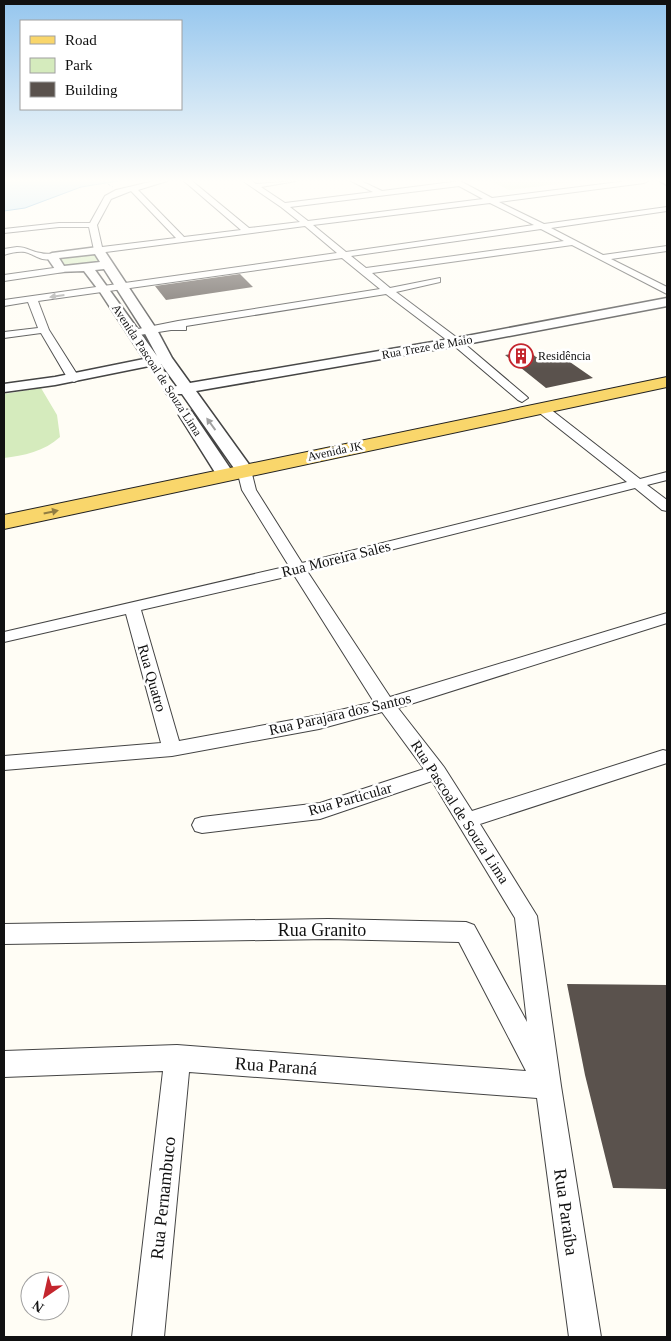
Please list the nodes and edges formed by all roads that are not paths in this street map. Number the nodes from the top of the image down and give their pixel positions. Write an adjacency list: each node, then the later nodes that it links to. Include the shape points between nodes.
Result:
1 (97, 244): 8 (street)
2 (147, 244): 8 (street)
3 (331, 244): 10 (street)
4 (420, 244): 10 (street)
5 (564, 244): 16 (street)
6 (578, 244): 12 (street)
7 (667, 248): 12 (street)
8 (98, 250): 11 (street); 13 (street, Avenida Pascoal de Souza Lima)
9 (4, 252): 11 (street, via 24,249 32,250 37,256)
10 (343, 254): 16 (street); 19 (street)
11 (52, 256): 15 (street)
12 (604, 257): 22 (street)
13 (107, 265): 14 (street); 19 (street, Avenida Pascoal de Souza Lima)
14 (88, 267): 15 (street); 20 (street, Avenida Pascoal de Souza Lima)
15 (61, 270): 17 (street)
16 (365, 271): 21 (street)
17 (4, 278)
18 (437, 280): 21 (street)
19 (122, 287): 20 (street); 27 (street, Avenida Pascoal de Souza Lima)
20 (105, 290): 23 (street, one-way to 23); 28 (street, Avenida Pascoal de Souza Lima)
21 (388, 291): 27 (street, via 180,328); 30 (street)
22 (667, 291)
23 (32, 299): 25 (street); 26 (street)
24 (667, 302): 30 (street, Rua Treze de Maio)
25 (4, 303)
26 (44, 330): 29 (street); 33 (street)
27 (150, 330): 28 (street); 31 (street, Avenida Pascoal de Souza Lima)
28 (133, 333): 31 (street, Avenida Pascoal de Souza Lima)
29 (4, 336)
30 (456, 342): 36 (street, Rua Treze de Maio); 37 (street)
31 (159, 364): 33 (street); 36 (street, Avenida Pascoal de Souza Lima)
32 (667, 369): 37 (main road, Avenida JK)
33 (73, 378): 35 (street)
34 (667, 382): 38 (main road, Avenida JK)
35 (4, 388)
36 (179, 390): 39 (street, Avenida Pascoal de Souza Lima)
37 (522, 398): 39 (main road, Avenida JK)
38 (541, 408): 39 (main road, Avenida JK); 41 (street)
39 (231, 466): 42 (street, Rua Pascoal de Souza Lima); 42 (street, Rua Pascoal de Souza Lima); 43 (main road, Avenida JK); 45 (main road, Avenida JK, one-way to 39)
40 (667, 476): 41 (street, Rua Moreira Sales)
41 (638, 483): 44 (street); 46 (street, Rua Moreira Sales)
42 (249, 490): 46 (street, Rua Pascoal de Souza Lima)
43 (4, 506)
44 (667, 507)
45 (4, 522)
46 (298, 569): 47 (street, Rua Moreira Sales); 50 (street, Rua Pascoal de Souza Lima)
47 (132, 606): 49 (street, Rua Moreira Sales); 51 (street, Rua Quatro)
48 (667, 618): 50 (street, Rua Parajara dos Santos)
49 (4, 637)
50 (386, 705): 51 (street, Rua Parajara dos Santos, via 319,722); 54 (street, Rua Pascoal de Souza Lima)
51 (172, 749): 53 (street, Rua Parajara dos Santos)
52 (663, 757): 55 (street)
53 (4, 763)
54 (437, 772): 55 (street, Rua Pascoal de Souza Lima); 56 (street, Rua Particular, via 320,811)
55 (468, 820): 60 (street, Rua Pascoal de Souza Lima, via 526,916)
56 (202, 824)
57 (4, 934): 60 (street, Rua Granito, via 328,929 466,932)
58 (178, 1058): 59 (street, Rua Paraná); 60 (street, Rua Paraná); 61 (street, Rua Pernambuco)
59 (4, 1064)
60 (548, 1086): 62 (street, Rua Paraíba)
61 (148, 1337)
62 (585, 1337)

